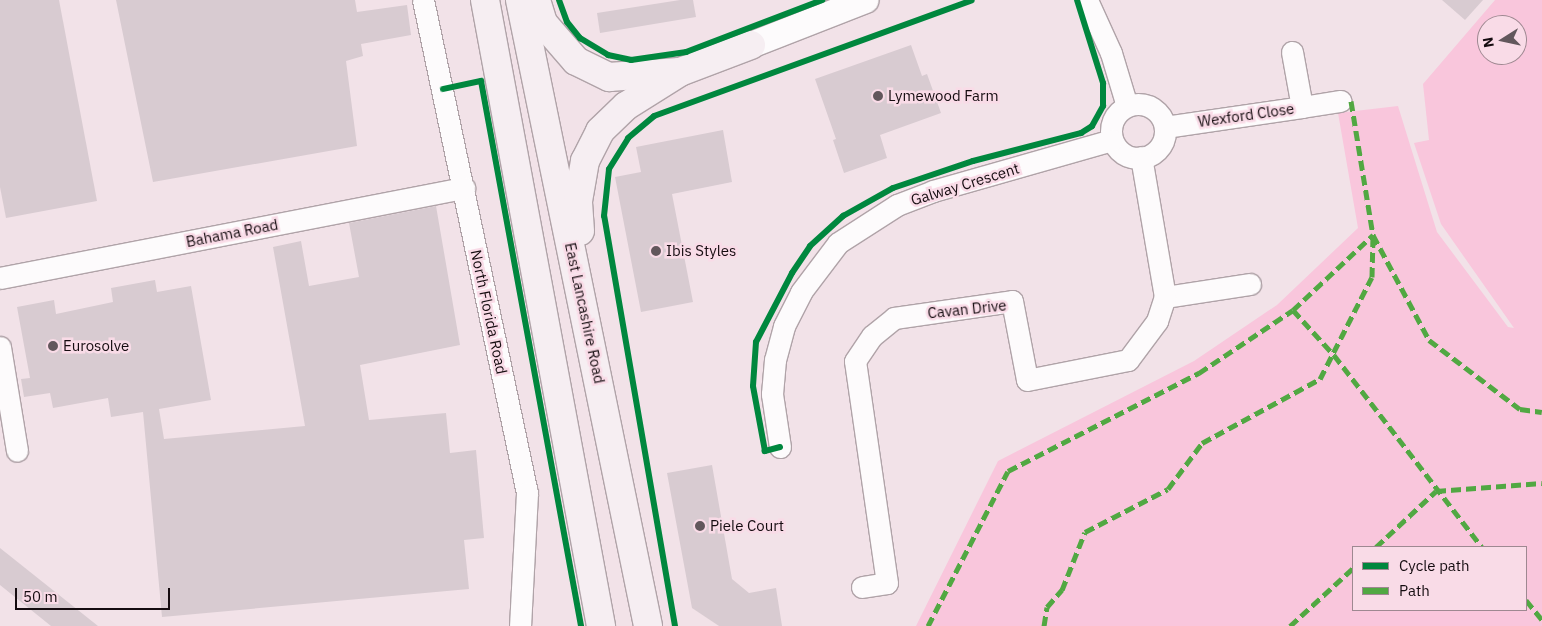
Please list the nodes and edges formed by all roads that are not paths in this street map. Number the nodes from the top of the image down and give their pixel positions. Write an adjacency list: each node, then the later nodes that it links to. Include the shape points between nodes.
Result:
1 (423, 0): 16 (street, North Florida Road)
2 (485, 0): 26 (highway)
3 (520, 0): 20 (highway, East Lancashire Road)
4 (536, 0): 9 (highway, via 542,23 576,61 609,77)
5 (866, 0): 7 (street)
6 (1094, 5): 11 (street)
7 (751, 45): 9 (highway)
8 (1292, 52): 12 (street, Wexford Close)
9 (680, 72): 20 (highway, via 626,106 600,131 585,161 578,201)
10 (1341, 101): 12 (street)
11 (1127, 106): 13 (street, via 1151,107); 14 (street, via 1114,117)
12 (1302, 107): 13 (street, Wexford Close)
13 (1164, 127): 15 (street, via 1159,147)
14 (1112, 140): 15 (street, via 1127,155); 22 (street, Galway Crescent, via 933,191 897,205 838,243 801,292 779,343 772,394)
15 (1141, 157): 19 (street, Cavan Drive)
16 (464, 188): 17 (street, Bahama Road); 25 (street, North Florida Road, via 527,493)
17 (0, 278)
18 (1250, 284): 19 (street)
19 (1166, 296): 24 (street, Cavan Drive, via 1157,321 1128,360 1027,380 1012,301 894,318 872,336 856,361 887,583)
20 (586, 319): 27 (highway, East Lancashire Road)
21 (0, 347): 23 (street)
22 (780, 447)
23 (17, 452)
24 (862, 587)
25 (520, 626)
26 (601, 626)
27 (648, 626)

